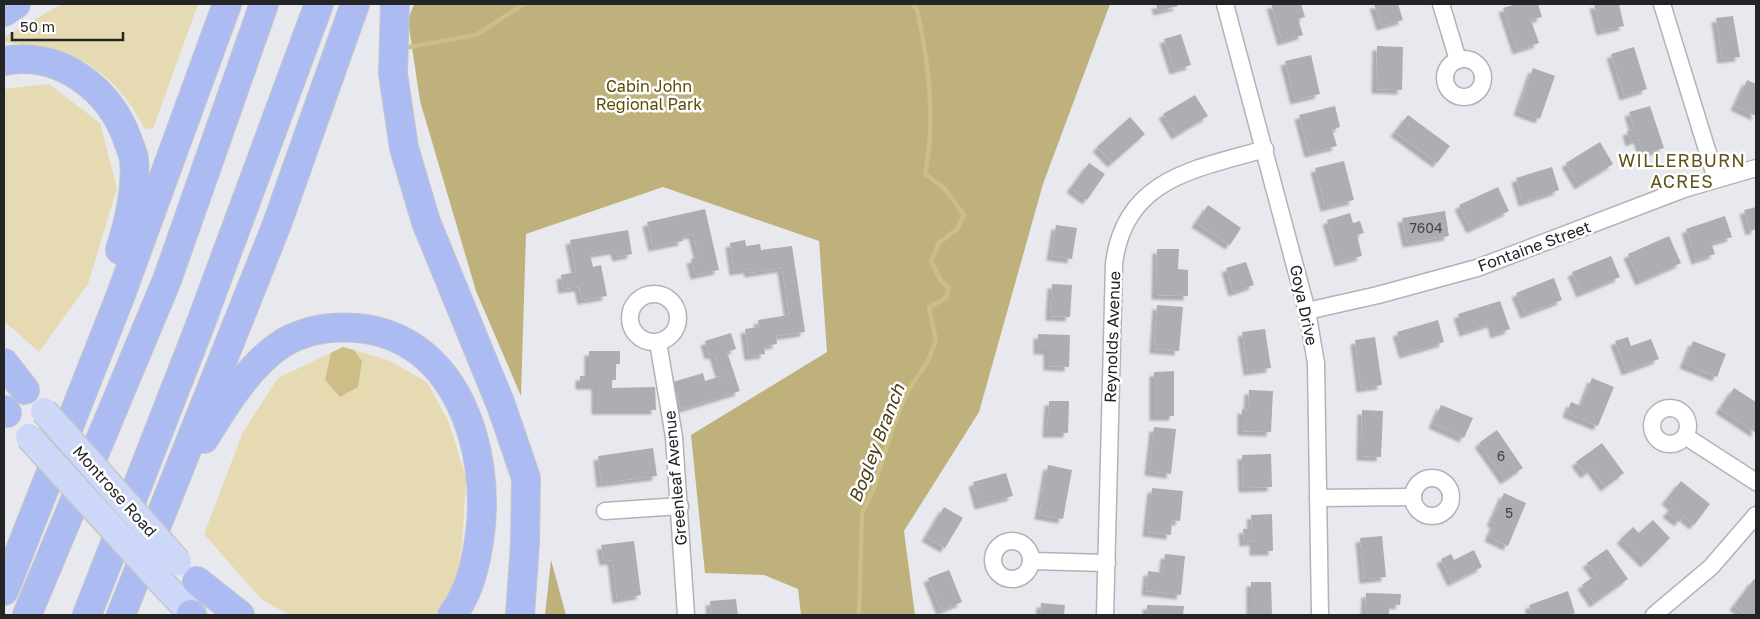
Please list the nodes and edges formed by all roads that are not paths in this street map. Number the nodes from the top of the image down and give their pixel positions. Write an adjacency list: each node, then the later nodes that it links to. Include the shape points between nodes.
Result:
1 (16, 4): 10 (highway)
2 (227, 4): 20 (highway)
3 (264, 4): 36 (highway, via 167,280)
4 (319, 4): 37 (highway, via 199,328)
5 (356, 4): 27 (highway, via 277,224)
6 (395, 4): 43 (highway, via 393,74 404,148 426,222 501,405 526,478)
7 (1225, 4): 13 (street, Goya Drive)
8 (1441, 4): 11 (street)
9 (1662, 4): 15 (street)
10 (4, 12)
11 (1458, 60)
12 (4, 61): 20 (highway, via 30,60 54,64 93,86 111,105 134,158 129,224)
13 (1265, 149): 16 (street, Goya Drive); 33 (street, Reynolds Avenue, via 1169,179 1139,203 1121,234 1114,264)
14 (1756, 168): 15 (street, Fontaine Street)
15 (1716, 179): 16 (street, Fontaine Street, via 1477,268)
16 (1307, 311): 26 (street, Goya Drive, via 1316,364)
17 (658, 342): 28 (street, Greenleaf Avenue, via 674,437)
18 (4, 364): 19 (highway)
19 (25, 390): 34 (main road, Montrose Road, bridge)
20 (83, 390): 24 (highway)
21 (5, 411): 39 (main road, Montrose Road, bridge)
22 (1685, 436): 23 (street)
23 (1756, 482)
24 (44, 488): 31 (highway, via 14,531); 35 (highway)
25 (1412, 497): 26 (street)
26 (1318, 498): 46 (street, Goya Drive)
27 (166, 503): 38 (highway); 42 (highway, via 238,389 260,362 284,343 311,330 339,326 393,335 422,354 446,378 462,406 475,444 482,485 482,519 476,564 461,604)
28 (680, 506): 29 (street); 44 (street, Greenleaf Avenue)
29 (605, 511)
30 (1756, 515): 47 (street, via 1711,568)
31 (4, 555)
32 (1031, 561): 33 (street)
33 (1106, 563): 45 (street, Reynolds Avenue)
34 (197, 581): 40 (main road, Montrose Road); 41 (highway)
35 (4, 591)
36 (27, 615)
37 (87, 615)
38 (120, 615)
39 (192, 615)
40 (227, 615)
41 (240, 615)
42 (452, 615)
43 (520, 615)
44 (686, 615)
45 (1105, 615)
46 (1320, 615)
47 (1654, 615)

